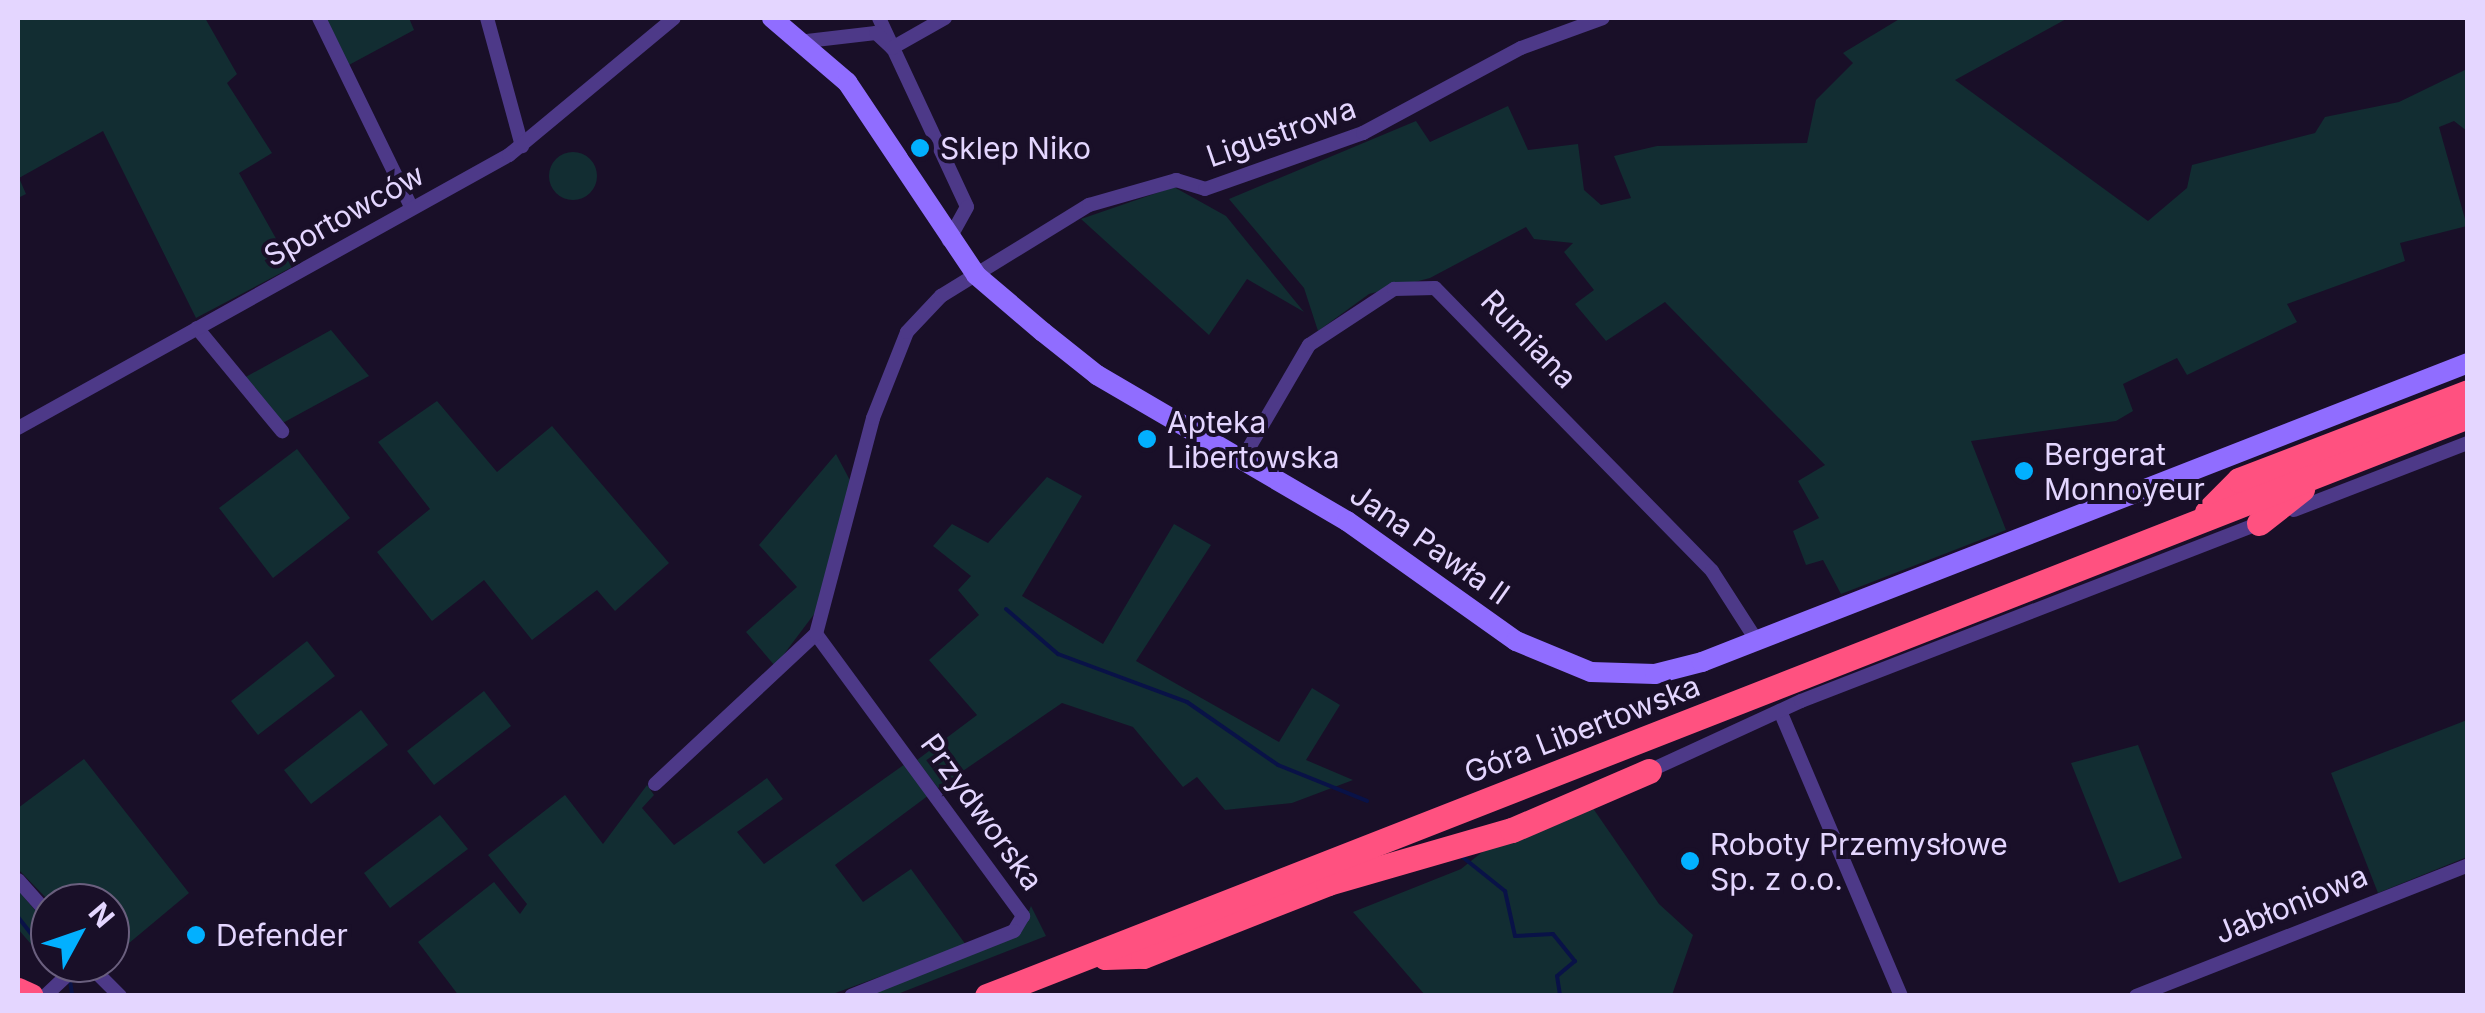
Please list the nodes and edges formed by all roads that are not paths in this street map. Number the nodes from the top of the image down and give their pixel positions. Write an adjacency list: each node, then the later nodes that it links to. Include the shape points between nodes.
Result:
1 (320, 18): 11 (street)
2 (487, 18): 10 (street)
3 (674, 18): 10 (street, Sportowców)
4 (772, 18): 8 (street, Jana Pawła II)
5 (879, 18): 9 (street)
6 (944, 18): 9 (street)
7 (1603, 18): 13 (street, Ligustrowa, via 1521,48 1364,134 1205,189 1176,180 1104,199)
8 (807, 40): 9 (street, via 876,33); 12 (street, Jana Pawła II, via 870,112)
9 (892, 48): 12 (street, via 967,208)
10 (522, 146): 11 (street, Sportowców)
11 (411, 207): 14 (street, Sportowców)
12 (949, 240): 13 (street, Jana Pawła II)
13 (976, 274): 21 (street, Jana Pawła II, via 1098,374); 26 (street, via 907,332 873,418)
14 (196, 328): 18 (street, Sportowców); 19 (street)
15 (2468, 363): 27 (street)
16 (2468, 392): 24 (highway, Góra Libertowska, via 2239,480)
17 (2468, 416): 22 (highway, Góra Libertowska)
18 (18, 428)
19 (282, 431)
20 (2468, 443): 23 (street)
21 (1243, 458): 27 (street, Jana Pawła II, via 1553,662 1655,674); 27 (street, Rumiana, via 1309,344 1394,290 1435,288 1712,570)
22 (2323, 473): 24 (highway, Góra Libertowska); 25 (highway)
23 (2294, 510)
24 (2197, 522): 32 (highway, Góra Libertowska)
25 (2259, 524): 28 (street, Góra Libertowska)
26 (816, 634): 30 (street); 36 (street, Przydworska, via 1023,916 1014,931)
27 (1757, 641)
28 (1780, 711): 29 (street, Góra Libertowska); 37 (street)
29 (1649, 771): 32 (highway, via 1512,830 1328,882 1143,956)
30 (655, 784)
31 (2468, 865): 38 (street, Jabłoniowa)
32 (1086, 957): 34 (highway, Góra Libertowska)
33 (18, 990): 35 (highway)
34 (986, 995)
35 (31, 996)
36 (851, 996)
37 (1901, 996)
38 (2136, 996)

